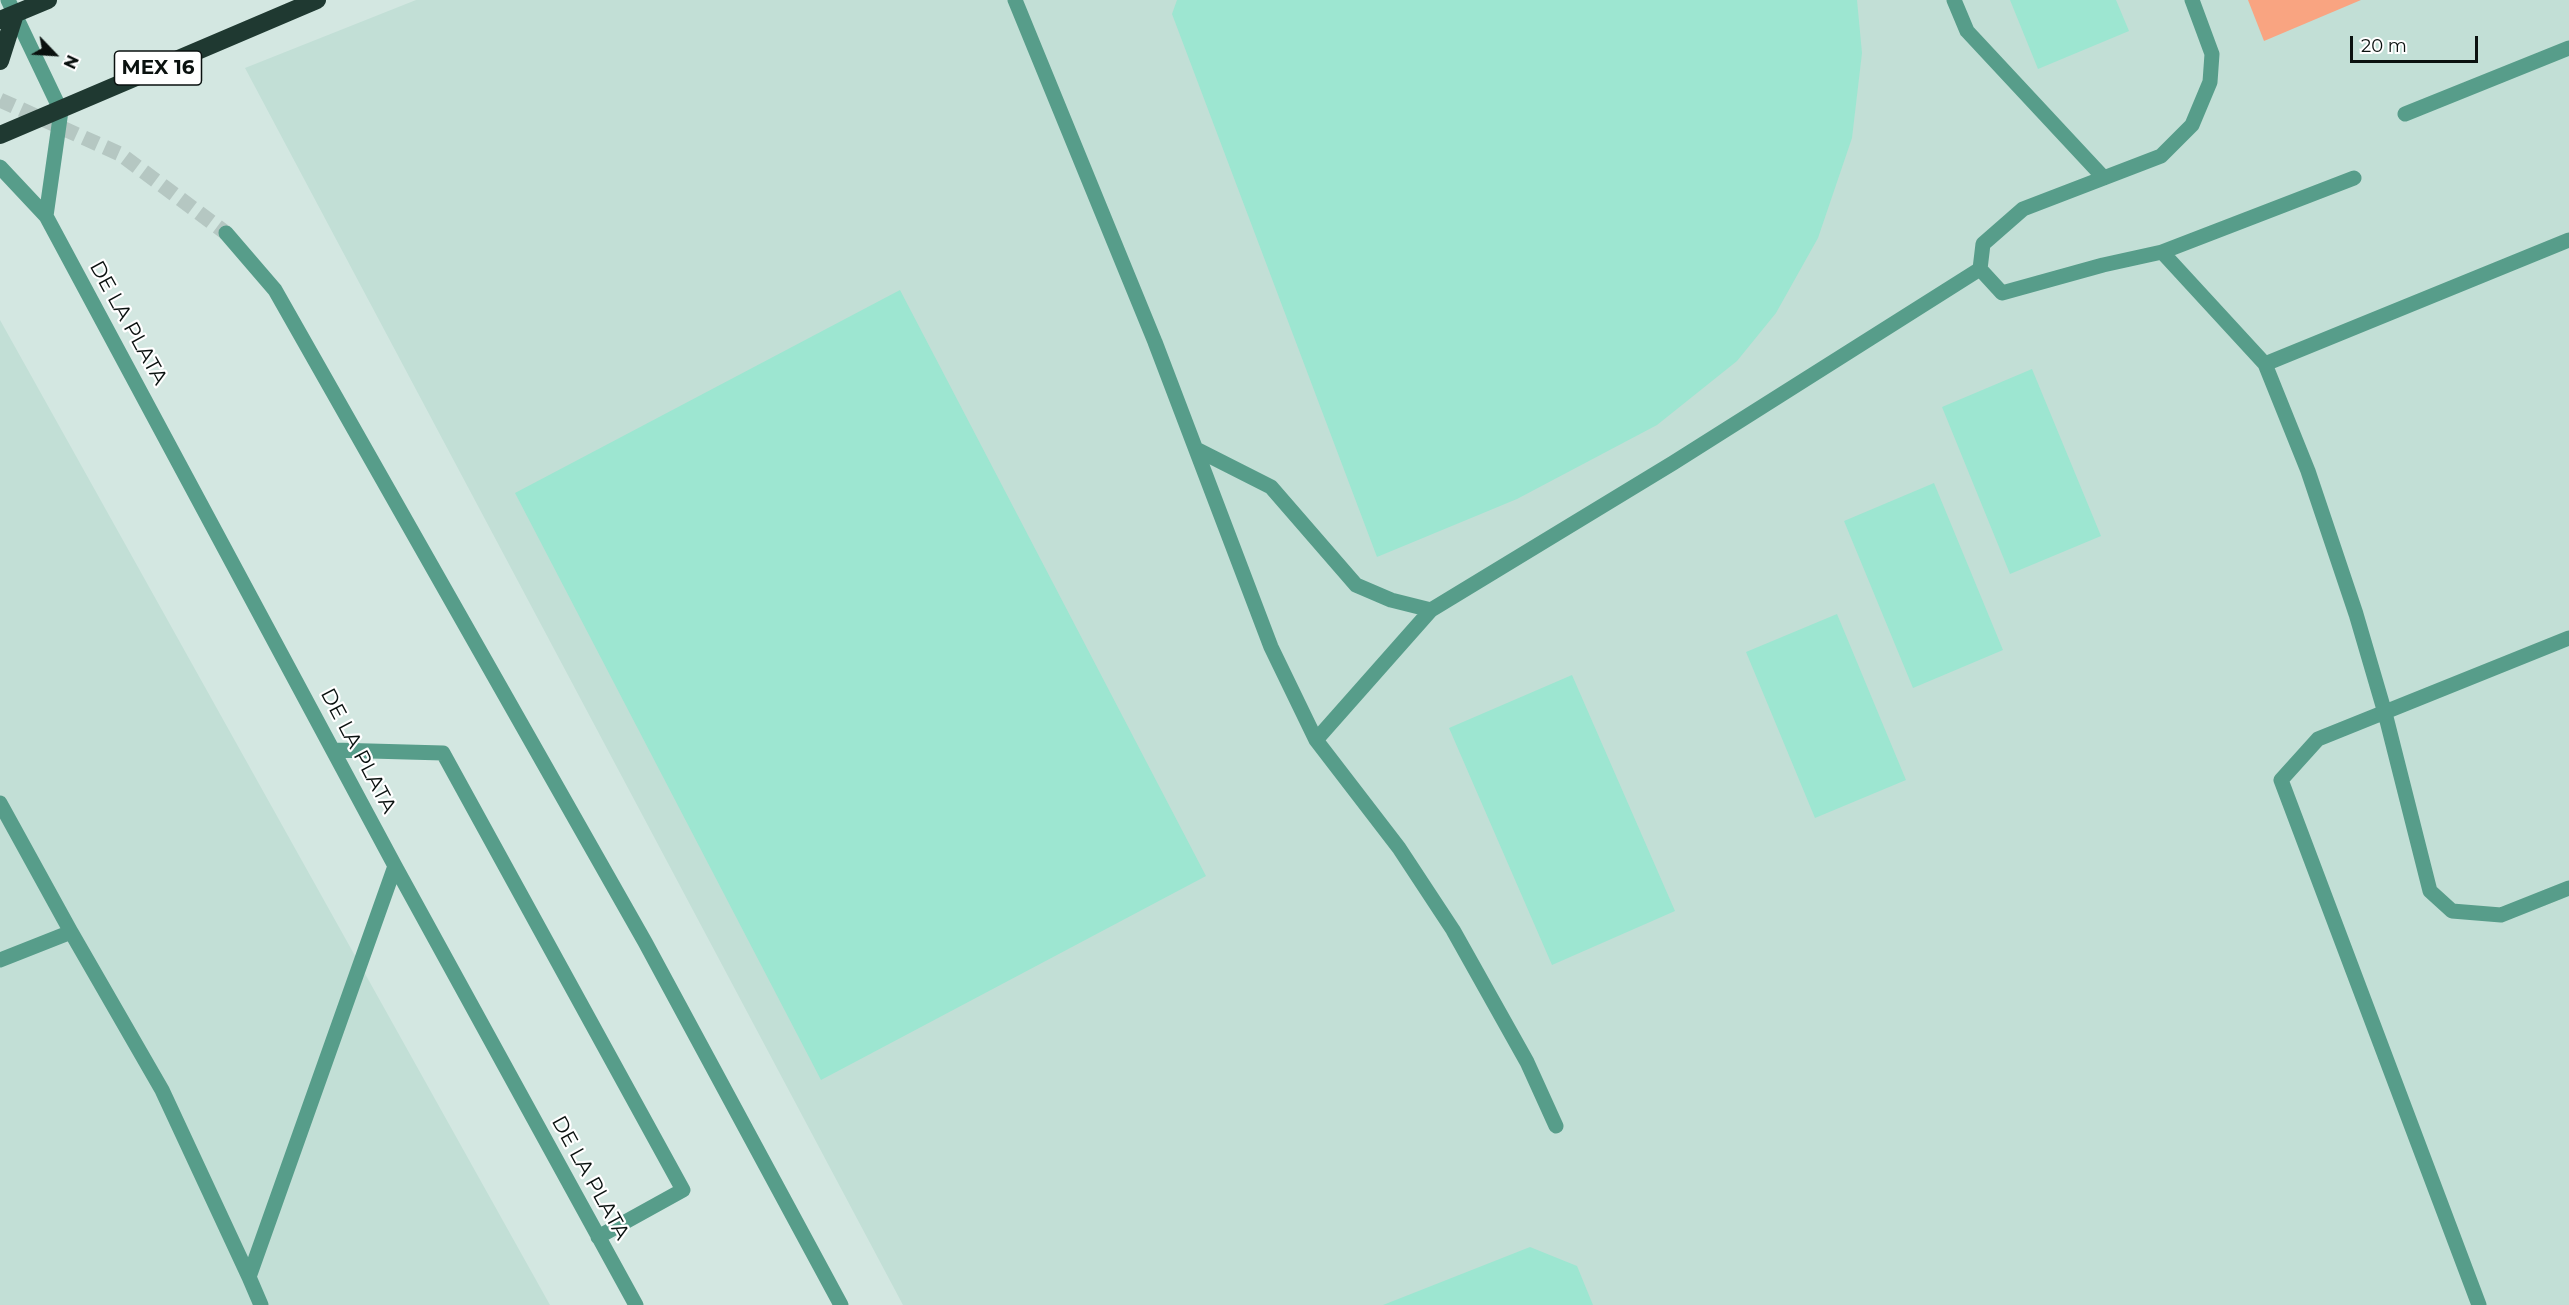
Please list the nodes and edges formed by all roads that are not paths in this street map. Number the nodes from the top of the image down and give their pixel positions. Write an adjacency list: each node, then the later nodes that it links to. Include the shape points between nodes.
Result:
1 (48, 0): 6 (highway)
2 (317, 0): 9 (highway, MEX 16)
3 (1015, 0): 21 (street)
4 (1954, 0): 13 (street, via 1967,31)
5 (2192, 0): 13 (street, via 2212,54 2210,82 2192,125 2161,156)
6 (8, 11): 8 (highway); 9 (street)
7 (2569, 48): 10 (street)
8 (0, 61)
9 (61, 111): 11 (highway, MEX 16); 15 (street)
10 (2405, 114)
11 (0, 135)
12 (0, 167): 15 (street, DE LA PLATA)
13 (2104, 178): 19 (street, via 2023,209 1983,244)
14 (2354, 178): 18 (street)
15 (46, 216): 26 (street, DE LA PLATA)
16 (226, 233): 37 (street, via 275,290 645,942)
17 (2569, 240): 20 (street)
18 (2162, 252): 19 (street, via 2002,293); 20 (street)
19 (1980, 269): 22 (street)
20 (2265, 364): 24 (street, via 2308,471)
21 (1196, 449): 22 (street, via 1271,487 1356,585 1391,600); 25 (street, via 1271,647)
22 (1431, 610): 25 (street)
23 (2569, 638): 24 (street)
24 (2385, 713): 29 (street, via 2430,891 2452,911 2501,915); 38 (street, via 2318,739 2281,780)
25 (1316, 740): 32 (street, via 1399,849 1453,930 1527,1062)
26 (334, 750): 28 (street, DE LA PLATA); 33 (street, via 443,753 683,1190)
27 (0, 803): 30 (street)
28 (395, 866): 33 (street, DE LA PLATA); 34 (street)
29 (2569, 888)
30 (71, 932): 31 (street); 34 (street, via 162,1090)
31 (0, 960)
32 (1556, 1126)
33 (598, 1237): 36 (street, DE LA PLATA)
34 (249, 1277): 35 (street)
35 (261, 1305)
36 (636, 1305)
37 (841, 1305)
38 (2479, 1305)

